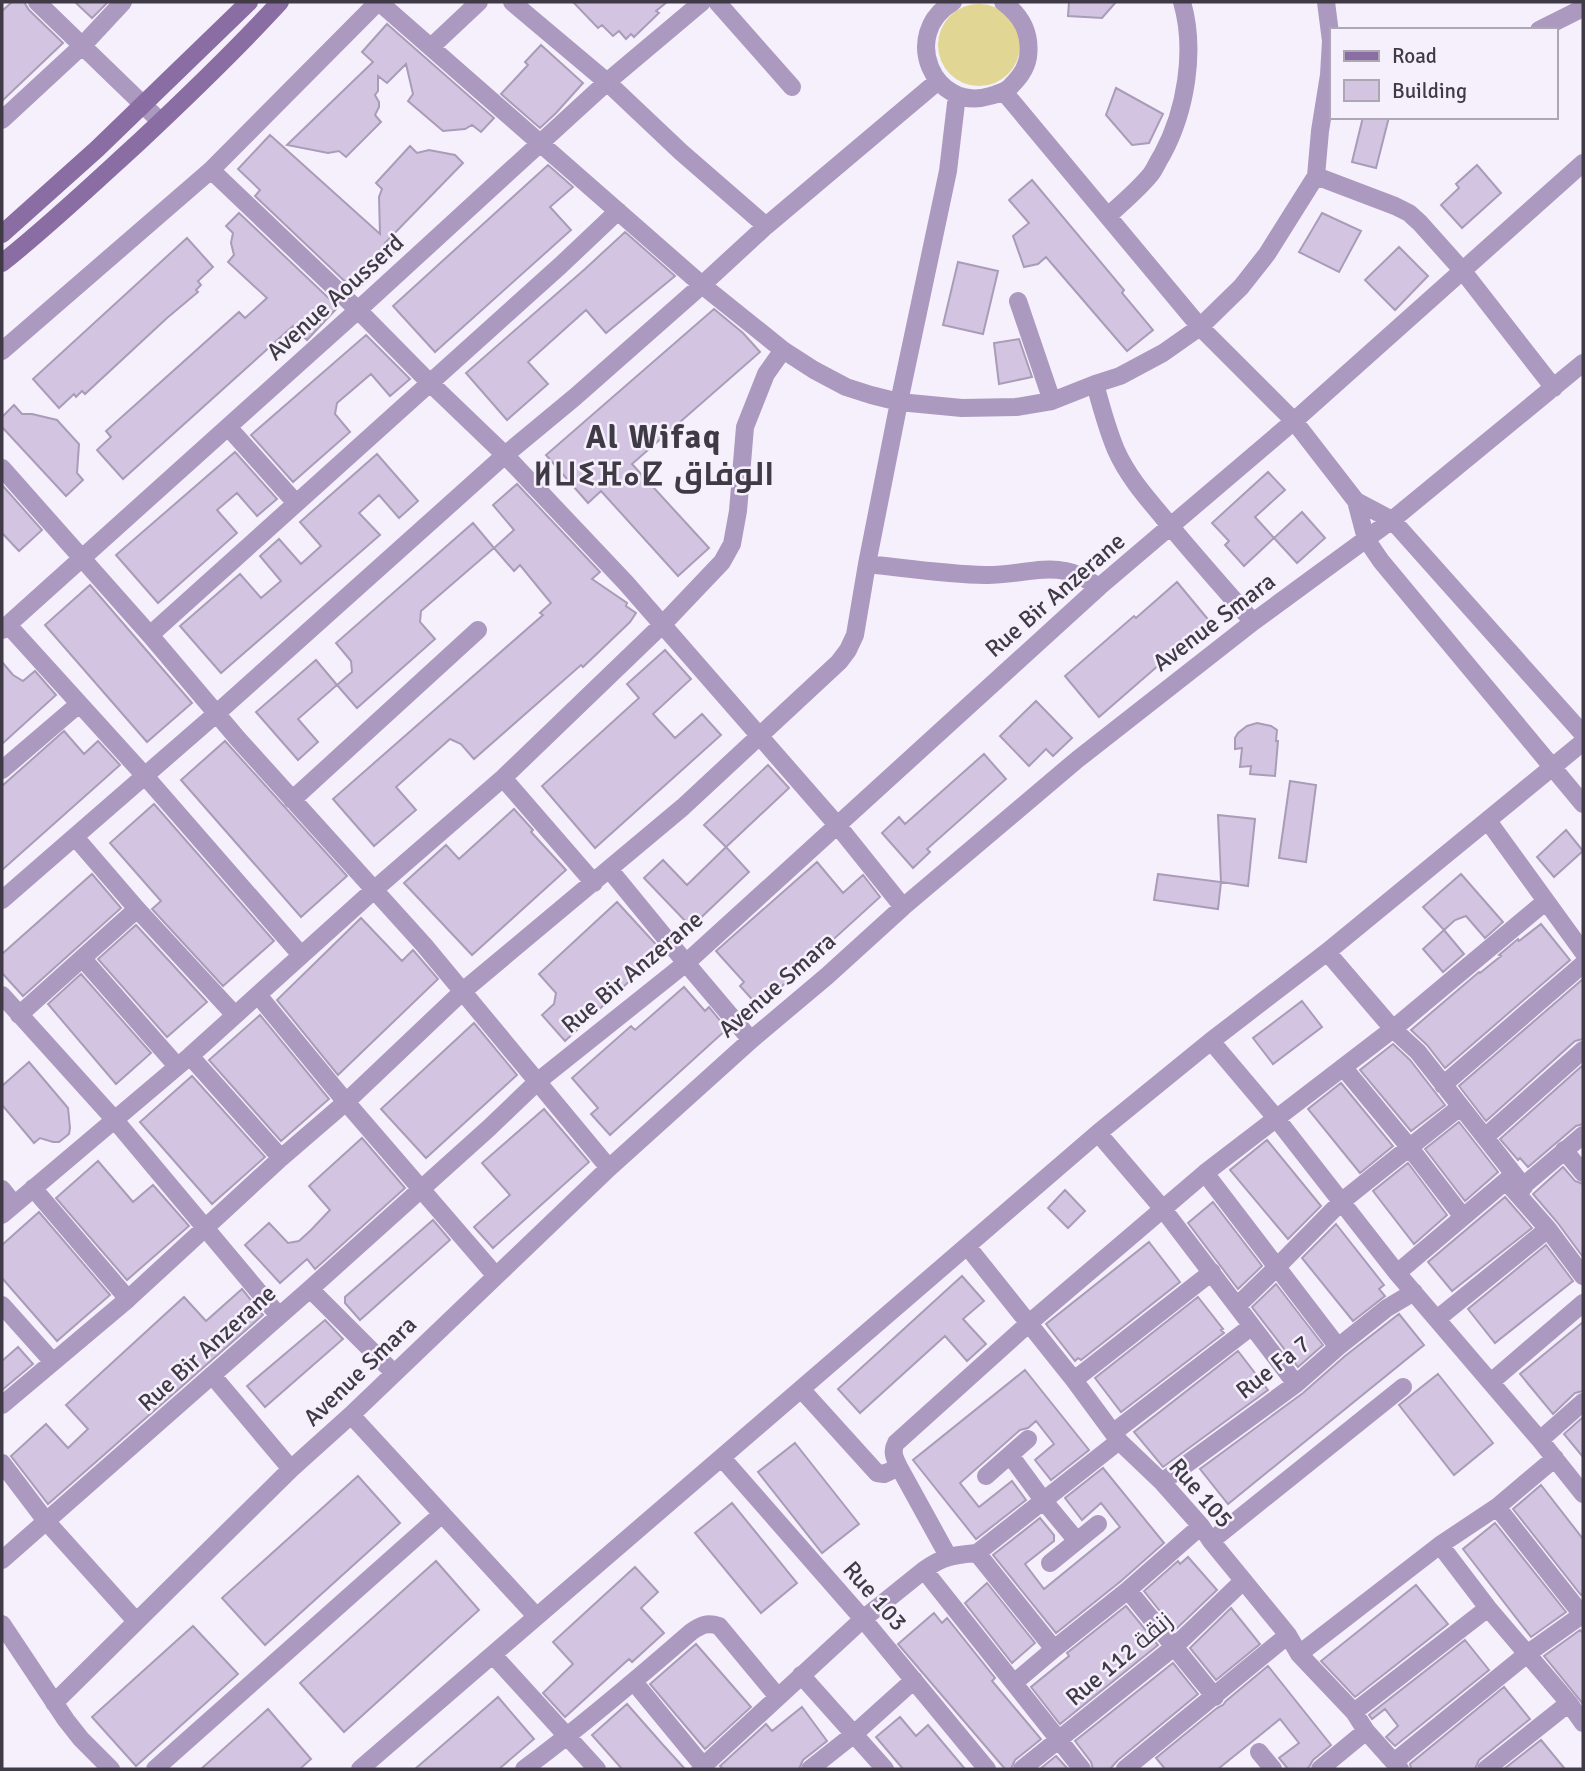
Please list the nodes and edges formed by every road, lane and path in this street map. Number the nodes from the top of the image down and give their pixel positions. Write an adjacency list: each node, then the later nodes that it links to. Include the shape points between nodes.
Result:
1 (37, 2): 17 (street)
2 (123, 2): 17 (street)
3 (249, 2): 25 (street)
4 (280, 2): 27 (street)
5 (379, 2): 18 (street); 30 (street)
6 (479, 2): 18 (street)
7 (512, 2): 21 (street)
8 (702, 2): 21 (street, Avenue Aousserd)
9 (717, 2): 22 (street)
10 (1182, 2): 33 (street, via 1189,60 1169,142 1152,174)
11 (1326, 2): 16 (street)
12 (946, 3): 20 (street, via 927,34 925,51)
13 (1015, 5): 23 (street, via 1030,45 1018,80)
14 (1583, 8): 15 (street)
15 (1543, 28)
16 (1330, 33)
17 (83, 45): 25 (street); 26 (street)
18 (431, 47): 28 (street)
19 (1330, 58): 31 (street)
20 (938, 81): 24 (street); 34 (street)
21 (607, 82): 28 (street, Avenue Aousserd); 34 (street)
22 (792, 87)
23 (1004, 92): 24 (street, via 980,99); 33 (street)
24 (957, 95): 49 (street, via 948,171)
25 (143, 106): 27 (street); 35 (street)
26 (2, 120)
27 (160, 121): 36 (street)
28 (539, 142): 32 (street); 40 (street, Avenue Aousserd)
29 (1583, 163): 37 (street, Rue Bir Anzerane)
30 (211, 170): 40 (street); 43 (street)
31 (1316, 176): 37 (street, via 1409,214); 41 (street, via 1267,254)
32 (618, 211): 38 (street); 45 (street)
33 (1108, 216): 41 (street)
34 (766, 226): 38 (street)
35 (2, 234)
36 (2, 262)
37 (1462, 270): 47 (street); 50 (street, Rue Bir Anzerane)
38 (702, 285): 42 (street); 52 (street)
39 (1018, 302): 48 (street)
40 (358, 310): 45 (street); 51 (street, Avenue Aousserd)
41 (1200, 327): 46 (street, via 1121,376); 50 (street)
42 (783, 350): 49 (street, via 846,387); 63 (street, via 766,374 745,427 732,544 722,562)
43 (2, 351)
44 (1583, 363): 47 (street, Avenue Smara)
45 (429, 382): 52 (street); 55 (street)
46 (1095, 384): 48 (street); 57 (street, via 1116,451)
47 (1554, 388): 56 (street, Avenue Smara)
48 (1052, 401): 49 (street, via 962,408)
49 (899, 402): 60 (street)
50 (1294, 421): 54 (street); 57 (street, Rue Bir Anzerane)
51 (228, 427): 55 (street); 59 (street, Avenue Aousserd)
52 (505, 455): 63 (street); 68 (street)
53 (2, 468): 59 (street)
54 (1356, 501): 56 (street); 58 (street)
55 (296, 503): 66 (street)
56 (1392, 520): 58 (street, Avenue Smara); 69 (street)
57 (1170, 527): 61 (street, Rue Bir Anzerane); 62 (street)
58 (1366, 539): 62 (street, Avenue Smara); 72 (street)
59 (82, 558): 64 (street, Avenue Aousserd); 66 (street)
60 (867, 564): 61 (street, via 989,575 1065,570); 70 (street, via 855,635 848,650)
61 (1099, 587): 79 (street, Rue Bir Anzerane)
62 (1253, 622): 86 (street, Avenue Smara, via 1078,759)
63 (663, 624): 70 (street); 75 (street)
64 (5, 628): 67 (street)
65 (478, 630): 76 (street)
66 (150, 635): 68 (street)
67 (79, 704): 73 (street); 74 (street)
68 (216, 713): 74 (street); 76 (street)
69 (1583, 734)
70 (760, 737): 79 (street); 81 (street)
71 (1583, 742): 72 (street)
72 (1552, 768): 77 (street); 78 (street)
73 (2, 770)
74 (145, 776): 80 (street); 90 (street)
75 (503, 778): 82 (street); 83 (street)
76 (292, 800): 83 (street)
77 (1583, 804)
78 (1488, 821): 85 (street); 88 (street)
79 (838, 825): 86 (street); 92 (street, Rue Bir Anzerane)
80 (75, 837): 84 (street); 87 (street)
81 (610, 869): 82 (street); 92 (street)
82 (594, 883): 94 (street)
83 (375, 889): 90 (street); 94 (street)
84 (2, 900)
85 (1546, 901): 89 (street); 99 (street)
86 (903, 907): 100 (street, Avenue Smara)
87 (137, 909): 91 (street); 98 (street)
88 (1327, 952): 99 (street); 101 (street)
89 (1583, 952)
90 (301, 955): 96 (street)
91 (83, 959): 97 (street); 103 (street)
92 (685, 963): 100 (street); 105 (street, Rue Bir Anzerane)
93 (1583, 964): 106 (street)
94 (463, 991): 105 (street); 107 (street)
95 (2, 995): 97 (street)
96 (258, 995): 98 (street); 107 (street)
97 (19, 1015): 110 (street)
98 (235, 1016): 103 (street)
99 (1393, 1029): 104 (street); 106 (street)
100 (751, 1040): 117 (street, Avenue Smara)
101 (1211, 1041): 109 (street); 111 (street)
102 (1583, 1050): 113 (street)
103 (184, 1061): 110 (street); 116 (street)
104 (1343, 1067): 109 (street); 114 (street)
105 (537, 1082): 117 (street); 123 (street, Rue Bir Anzerane)
106 (1443, 1085): 108 (street)
107 (346, 1102): 116 (street); 123 (street)
108 (1460, 1107): 113 (street); 114 (street)
109 (1276, 1118): 118 (street); 124 (street)
110 (114, 1119): 121 (street); 128 (street)
111 (1098, 1133): 126 (street); 130 (street)
112 (1583, 1135): 115 (street)
113 (1485, 1137): 120 (street)
114 (1410, 1148): 124 (street); 127 (street)
115 (1564, 1150): 119 (street); 120 (street)
116 (281, 1158): 128 (street)
117 (609, 1168): 134 (street, Avenue Smara)
118 (1205, 1173): 126 (street); 131 (street)
119 (1583, 1173)
120 (1515, 1183): 127 (street); 129 (street)
121 (33, 1188): 125 (street); 138 (street)
122 (2, 1189): 125 (street)
123 (421, 1189): 134 (street); 136 (street, Rue Bir Anzerane)
124 (1341, 1202): 131 (street); 133 (street)
125 (8, 1209)
126 (1163, 1209): 132 (street); 144 (street)
127 (1463, 1217): 133 (street)
128 (206, 1227): 138 (street); 142 (street)
129 (1548, 1229): 135 (street); 143 (street)
130 (967, 1246): 144 (street, Rue 105); 154 (street)
131 (1276, 1268): 141 (street); 146 (street)
132 (1212, 1272): 141 (street); 150 (street)
133 (1398, 1273): 137 (street)
134 (496, 1276): 148 (street, Avenue Smara)
135 (1583, 1276)
136 (310, 1289): 142 (street, Rue Bir Anzerane); 148 (street)
137 (1414, 1292): 143 (street); 146 (street, Rue Fa 7)
138 (128, 1299): 147 (street)
139 (1583, 1303): 151 (street)
140 (2, 1305): 147 (street)
141 (1237, 1306): 145 (street)
142 (279, 1316): 149 (street, Rue Bir Anzerane)
143 (1437, 1318): 151 (street)
144 (1028, 1324): 150 (street, Rue 105); 165 (street, via 896,1443 893,1454)
145 (1252, 1326): 152 (street); 158 (street)
146 (1338, 1347): 152 (street, Rue Fa 7)
147 (53, 1362): 156 (street)
148 (394, 1373): 157 (street, Avenue Smara)
149 (212, 1375): 166 (street); 173 (street, Rue Bir Anzerane)
150 (1074, 1380): 158 (street, Rue 105)
151 (1491, 1381): 160 (street)
152 (1296, 1384): 168 (street, Rue Fa 7)
153 (1403, 1387): 177 (street)
154 (801, 1389): 162 (street); 165 (street, via 877,1473)
155 (1583, 1402): 160 (street)
156 (2, 1405)
157 (351, 1415): 166 (street, Avenue Smara); 172 (street)
158 (1116, 1436): 168 (street, Rue 105); 170 (street)
159 (1028, 1439): 161 (street)
160 (1541, 1440): 163 (street)
161 (1010, 1455): 167 (street); 170 (street)
162 (722, 1458): 188 (street); 189 (street, Rue 103)
163 (1555, 1458): 169 (street); 171 (street)
164 (2, 1463): 173 (street)
165 (899, 1467): 180 (street)
166 (291, 1469): 190 (street, Avenue Smara)
167 (986, 1476)
168 (1162, 1482): 175 (street, Rue 105)
169 (1582, 1489)
170 (1043, 1500): 176 (street); 179 (street)
171 (1497, 1507): 178 (street); 187 (street)
172 (442, 1514): 188 (street); 217 (street)
173 (46, 1521): 181 (street, Rue Bir Anzerane); 190 (street)
174 (1098, 1524): 176 (street)
175 (1201, 1526): 177 (street, Rue 105); 185 (street)
176 (1077, 1541): 182 (street)
177 (1211, 1541): 184 (street, Rue 105)
178 (1440, 1545): 186 (street); 195 (street)
179 (977, 1553): 180 (street); 194 (street)
180 (948, 1556): 183 (street)
181 (2, 1560)
182 (1050, 1563)
183 (924, 1570): 189 (street); 201 (street)
184 (1243, 1581): 192 (street, Rue 105); 193 (street, Rue 112 زنقة)
185 (1128, 1590): 193 (street); 194 (street)
186 (1488, 1608): 196 (street); 206 (street)
187 (1583, 1615): 196 (street)
188 (536, 1616): 197 (street)
189 (863, 1619): 198 (street); 199 (street, Rue 103)
190 (136, 1621): 204 (street, Avenue Smara)
191 (2, 1624): 204 (street)
192 (1288, 1635): 195 (street, Rue 105); 203 (street)
193 (1174, 1647): 203 (street); 211 (street, Rue 112 زنقة)
194 (1054, 1649): 201 (street)
195 (1299, 1654): 206 (street, Rue 105)
196 (1527, 1654): 205 (street); 214 (street)
197 (493, 1655): 210 (street); 218 (street)
198 (801, 1675): 202 (street); 209 (street)
199 (914, 1680): 209 (street); 223 (street, Rue 103)
200 (634, 1682): 202 (street, via 691,1632 709,1623 719,1626); 210 (street); 215 (street)
201 (1014, 1683): 211 (street)
202 (778, 1697): 215 (street)
203 (1215, 1697): 213 (street)
204 (54, 1703): 216 (street)
205 (1569, 1703): 207 (street); 230 (street)
206 (1354, 1712): 208 (street, Rue 105)
207 (1583, 1723)
208 (1366, 1731): 214 (street, Rue 105); 229 (street)
209 (853, 1735): 221 (street); 222 (street)
210 (567, 1737): 219 (street); 220 (street)
211 (1059, 1741): 224 (street, Rue 112 زنقة); 225 (street)
212 (1259, 1752): 228 (street)
213 (1144, 1754): 226 (street); 227 (street)
214 (1397, 1766)
215 (702, 1768)
216 (111, 1769)
217 (155, 1769)
218 (360, 1769)
219 (524, 1769)
220 (597, 1769)
221 (810, 1769)
222 (885, 1769)
223 (987, 1769)
224 (1022, 1769)
225 (1082, 1769)
226 (1125, 1769)
227 (1155, 1769)
228 (1273, 1769)
229 (1320, 1769)
230 (1486, 1769)

